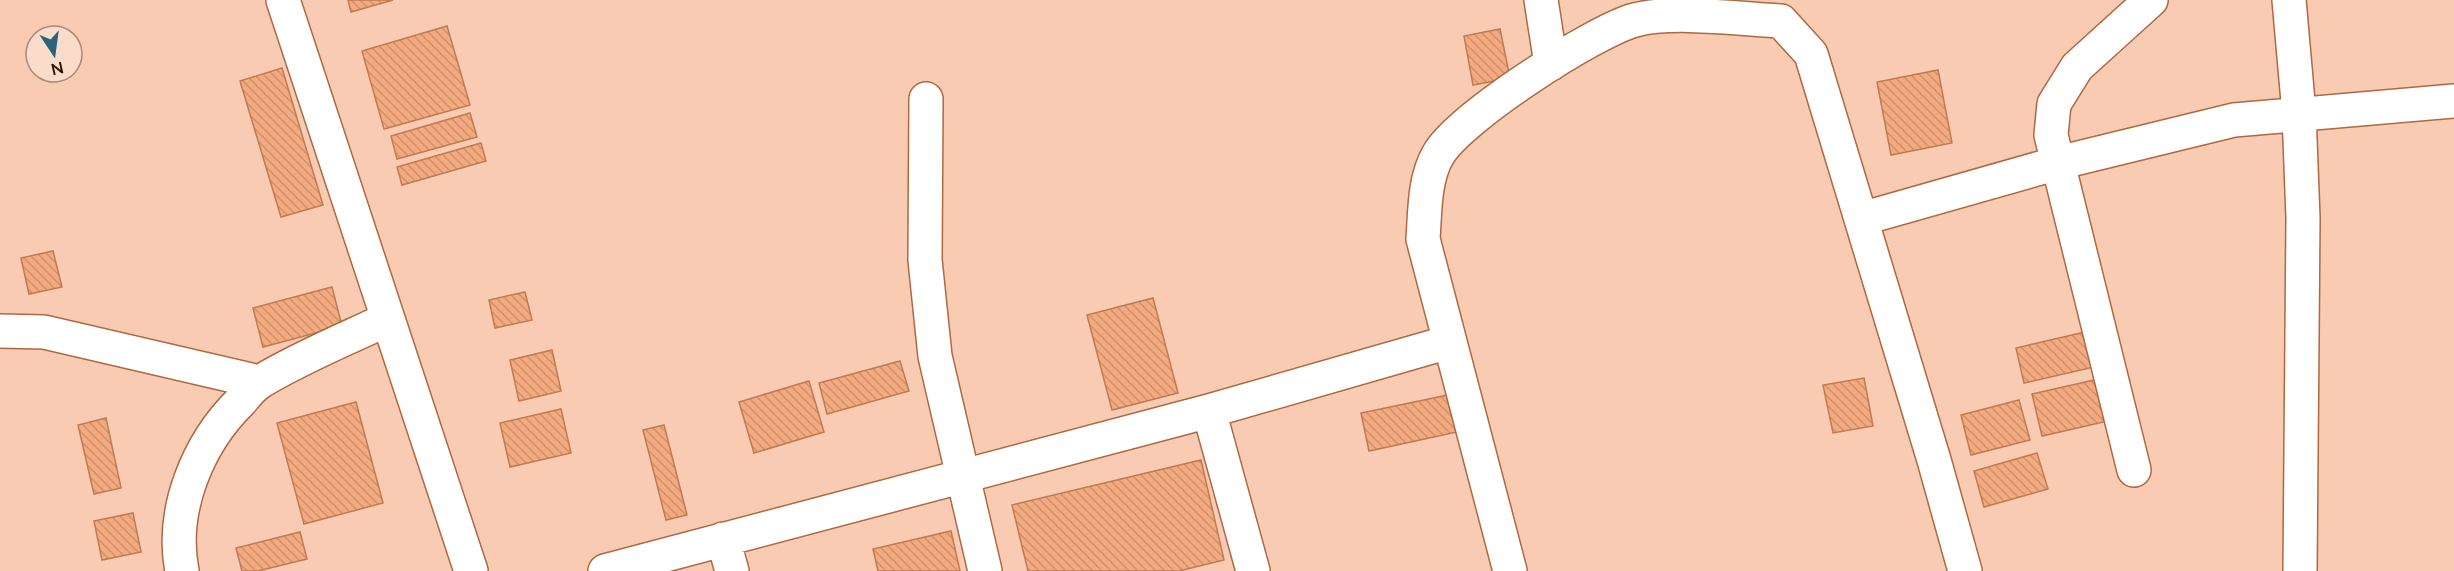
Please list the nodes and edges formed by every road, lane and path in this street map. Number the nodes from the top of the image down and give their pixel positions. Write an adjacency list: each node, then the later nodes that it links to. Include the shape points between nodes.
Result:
1 (283, 0): 11 (street)
2 (1541, 0): 5 (street)
3 (2151, 0): 9 (street, via 2077,67 2054,104 2050,135)
4 (2289, 0): 8 (street)
5 (1551, 64): 10 (street, via 1572,49 1636,20 1680,16 1781,21 1811,54); 13 (street, via 1464,125 1438,155 1426,190 1423,239)
6 (926, 99): 17 (street, via 925,260 935,356)
7 (2454, 101): 8 (street)
8 (2299, 113): 9 (street, via 2234,120); 27 (street, via 2303,218)
9 (2058, 163): 10 (street); 16 (street)
10 (1861, 219): 26 (street)
11 (388, 319): 14 (street); 20 (street)
12 (0, 331): 14 (street, via 44,332)
13 (1449, 342): 15 (street); 25 (street)
14 (259, 382): 19 (street, via 224,417 201,455 184,498 179,556)
15 (1209, 411): 17 (street); 24 (street)
16 (2134, 470)
17 (961, 476): 18 (street); 23 (street)
18 (723, 539): 21 (street); 22 (street)
19 (182, 571)
20 (471, 571)
21 (605, 571)
22 (732, 571)
23 (985, 571)
24 (1253, 571)
25 (1510, 571)
26 (1965, 571)
27 (2300, 571)

